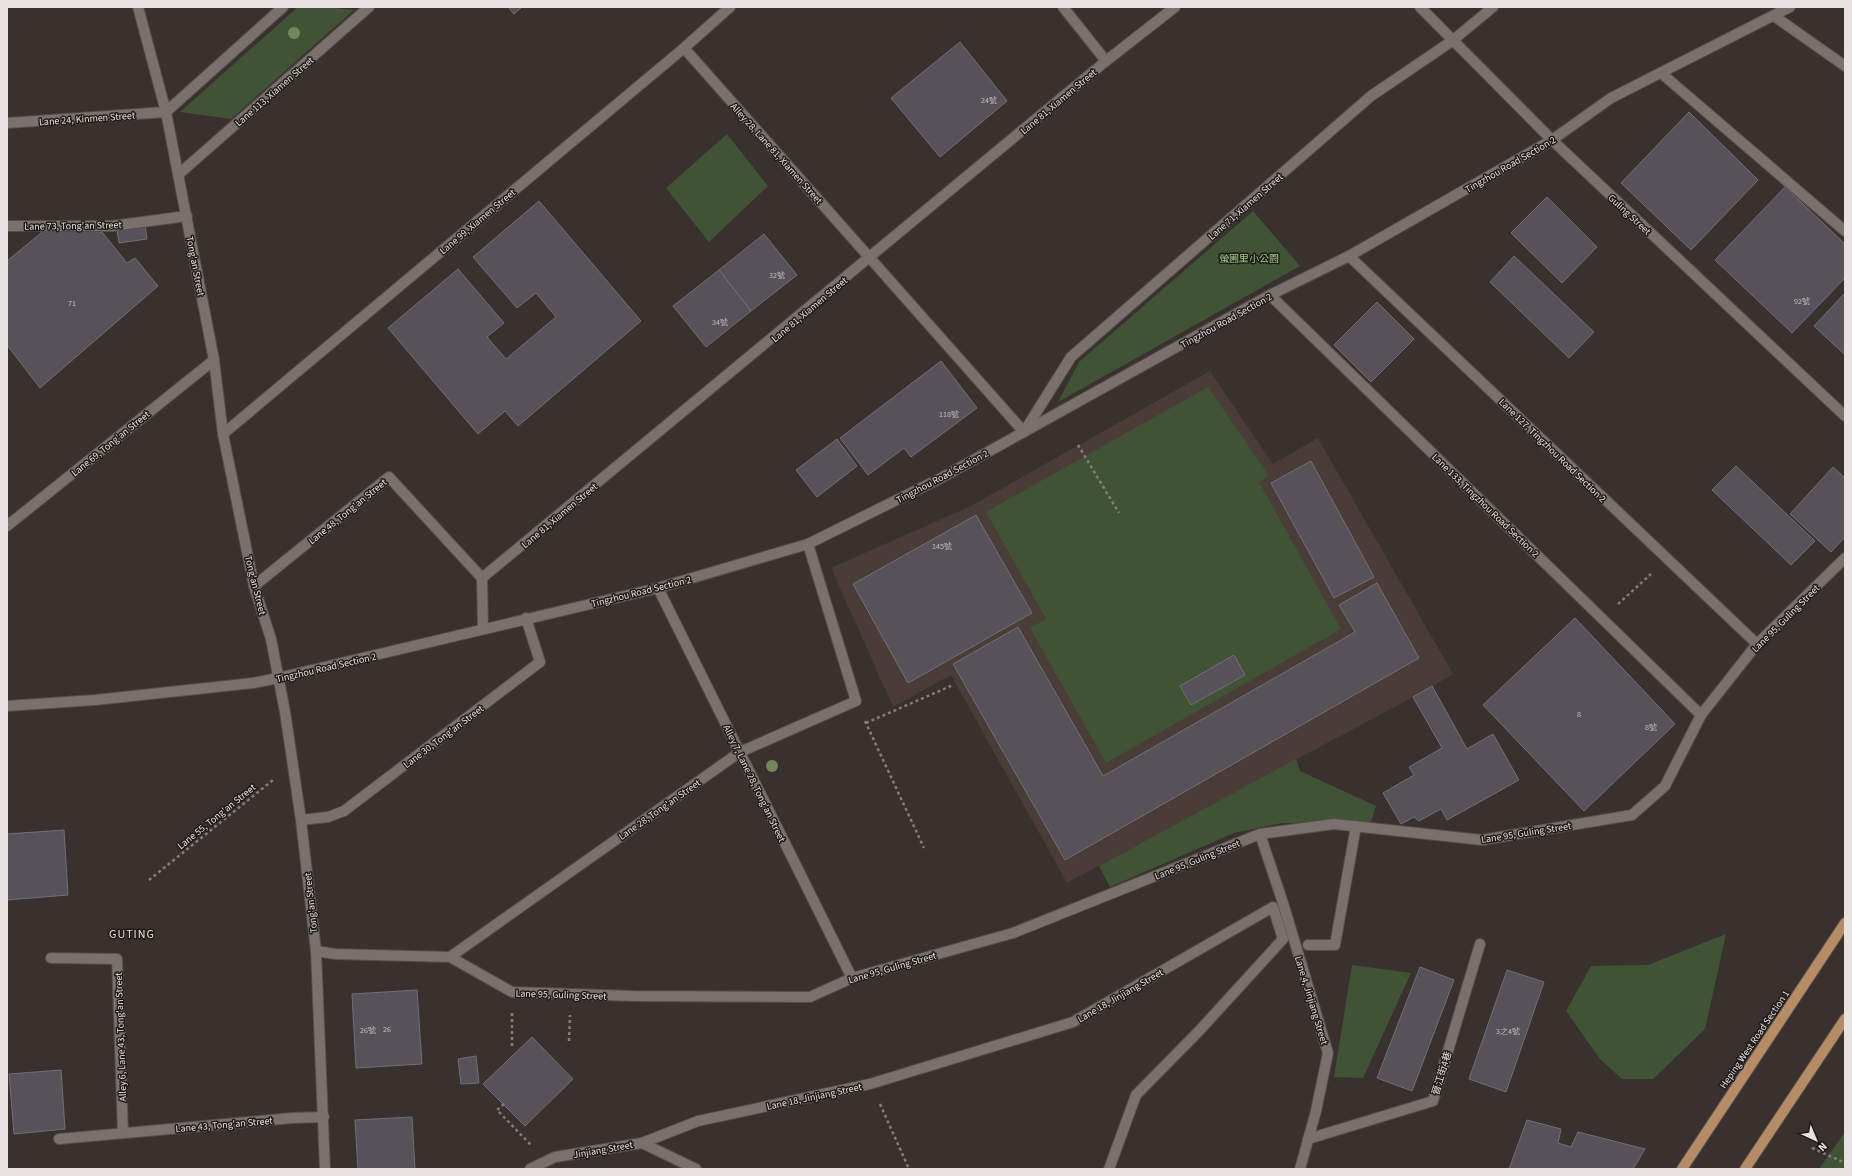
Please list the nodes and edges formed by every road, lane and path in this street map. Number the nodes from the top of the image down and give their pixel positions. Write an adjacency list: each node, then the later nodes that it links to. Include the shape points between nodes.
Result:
1 (138, 7): 16 (street, Tong'an Street)
2 (284, 7): 16 (street)
3 (369, 7): 19 (street, Lane 113, Xiamen Street)
4 (730, 7): 12 (street, Lane 99, Xiamen Street)
5 (1062, 7): 13 (street)
6 (1175, 7): 13 (street, Lane 81, Xiamen Street)
7 (1420, 7): 11 (street, Guling Street)
8 (1493, 7): 11 (street, Lane 71, Xiamen Street)
9 (1790, 7): 10 (street, Tingzhou Road Section 2)
10 (1774, 16): 14 (street); 15 (street, Tingzhou Road Section 2)
11 (1452, 41): 18 (street, Guling Street); 28 (street, Lane 71, Xiamen Street, via 1371,96 1071,357)
12 (684, 48): 24 (street, Alley 28, Lane 81, Xiamen Street); 29 (street, Lane 99, Xiamen Street)
13 (1106, 61): 24 (street, Lane 81, Xiamen Street)
14 (1845, 66)
15 (1661, 73): 18 (street, Tingzhou Road Section 2, via 1610,98); 22 (street)
16 (166, 112): 17 (street, Lane 24, Kinmen Street); 19 (street, Tong'an Street)
17 (7, 123)
18 (1552, 140): 23 (street, Tingzhou Road Section 2); 27 (street, Guling Street)
19 (179, 174): 20 (street, Tong'an Street)
20 (187, 216): 21 (street, Lane 73, Tong'an Street, via 112,226); 26 (street, Tong'an Street)
21 (7, 226)
22 (1845, 231)
23 (1349, 256): 25 (street, Tingzhou Road Section 2); 34 (street, Lane 127, Tingzhou Road Section 2)
24 (870, 258): 28 (street, Alley 28, Lane 81, Xiamen Street); 36 (street, Lane 81, Xiamen Street)
25 (1270, 295): 28 (street, Tingzhou Road Section 2); 40 (street, Lane 133, Tingzhou Road Section 2)
26 (214, 360): 29 (street, Tong'an Street); 32 (street, Lane 69, Tong'an Street)
27 (1845, 416)
28 (1024, 432): 33 (street, Tingzhou Road Section 2, via 941,478)
29 (223, 434): 37 (street, Tong'an Street)
30 (1078, 445): 31 (path)
31 (1119, 513)
32 (7, 526)
33 (808, 544): 38 (street, Tingzhou Road Section 2); 45 (street)
34 (1667, 558): 40 (path); 42 (street, Lane 127, Tingzhou Road Section 2)
35 (1845, 558): 42 (street, Lane 95, Guling Street)
36 (482, 578): 37 (street, Lane 48, Tong'an Street, via 388,477); 41 (street)
37 (254, 586): 43 (street, Tong'an Street, via 271,639)
38 (658, 588): 39 (street, Tingzhou Road Section 2); 49 (street, Alley 7, Lane 28, Tong'an Street)
39 (526, 618): 41 (street, Tingzhou Road Section 2); 51 (street, Lane 30, Tong'an Street, via 540,662 344,811 328,817)
40 (1602, 619): 47 (street, Lane 133, Tingzhou Road Section 2)
41 (483, 630): 43 (street, Tingzhou Road Section 2)
42 (1757, 644): 47 (street, Lane 95, Guling Street)
43 (278, 678): 46 (street, Tingzhou Road Section 2, via 95,700); 50 (street, Tong'an Street)
44 (953, 685): 48 (path)
45 (856, 701): 48 (path); 49 (street, Lane 28, Tong'an Street)
46 (7, 706)
47 (1701, 715): 52 (street, Lane 95, Guling Street, via 1665,786 1632,815 1482,840)
48 (866, 723): 54 (path)
49 (740, 752): 60 (street, Lane 28, Tong'an Street); 62 (street, Alley 7, Lane 28, Tong'an Street)
50 (292, 762): 51 (street, Tong'an Street); 55 (path, Lane 55, Tong'an Street)
51 (301, 820): 59 (street, Tong'an Street)
52 (1356, 826): 53 (street, Lane 95, Guling Street, via 1334,824); 58 (street, via 1335,945)
53 (1260, 834): 62 (street, Lane 95, Guling Street, via 1012,933); 71 (street, Lane 4, Jinjiang Street, via 1328,1053)
54 (924, 848)
55 (149, 880)
56 (1845, 923): 82 (main road, Heping West Road Section 1)
57 (1480, 944): 71 (street, 晉江街4巷, via 1433,1101)
58 (1308, 945)
59 (316, 951): 60 (street, via 335,954); 68 (street, Tong'an Street)
60 (450, 957): 63 (street, Lane 95, Guling Street)
61 (51, 958): 69 (street, Alley 6, Lane 43, Tong'an Street, via 117,959)
62 (852, 978): 63 (street, Lane 95, Guling Street, via 810,996 633,996)
63 (512, 992): 65 (path)
64 (1845, 1019): 83 (main road)
65 (512, 1047)
66 (870, 1084): 72 (street, Lane 18, Jinjiang Street, via 698,1121); 79 (path); 80 (street, Lane 18, Jinjiang Street, via 1073,1022 1273,907 1283,939 1136,1095)
67 (504, 1104): 74 (path, via 497,1110)
68 (324, 1116): 69 (street, Lane 43, Tong'an Street); 76 (street, Tong'an Street)
69 (123, 1133): 70 (street, Lane 43, Tong'an Street)
70 (59, 1139)
71 (1308, 1139): 81 (street, Lane 4, Jinjiang Street)
72 (642, 1143): 74 (street, Jinjiang Street, via 555,1157); 78 (street, Jinjiang Street)
73 (1812, 1148): 75 (path)
74 (547, 1161): 77 (street, Jinjiang Street)
75 (1845, 1163)
76 (325, 1169)
77 (530, 1169)
78 (696, 1169)
79 (909, 1169)
80 (1109, 1169)
81 (1300, 1169)
82 (1682, 1169)
83 (1745, 1169)

